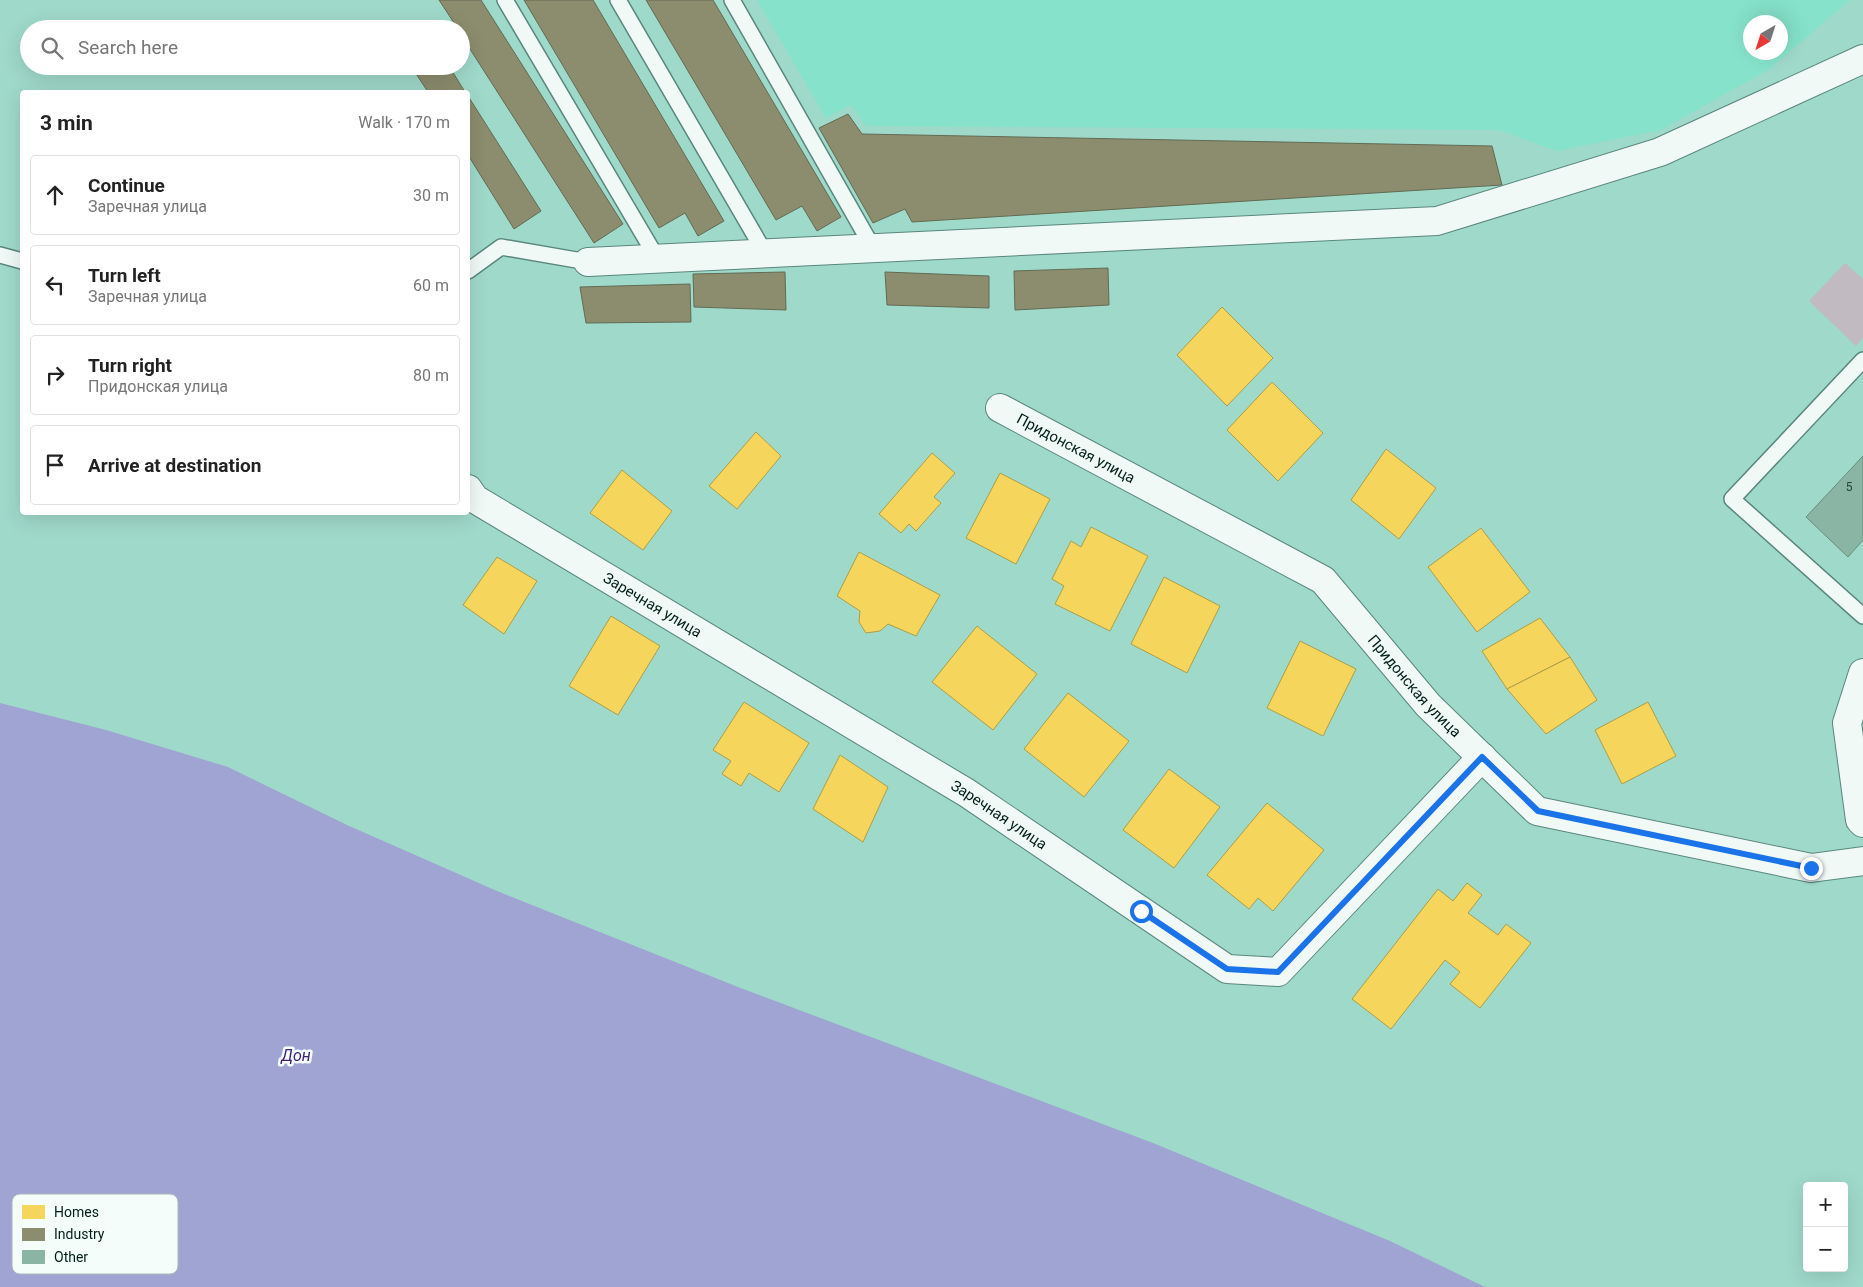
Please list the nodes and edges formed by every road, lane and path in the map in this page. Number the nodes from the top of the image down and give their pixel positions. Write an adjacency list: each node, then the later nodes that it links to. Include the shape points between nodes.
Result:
1 (505, 0): 8 (lane)
2 (618, 0): 6 (lane)
3 (732, 0): 5 (lane)
4 (1863, 59): 5 (street, via 1660,152 1438,221)
5 (873, 248): 6 (street)
6 (765, 253): 8 (street)
7 (0, 255): 9 (lane)
8 (657, 258): 10 (street)
9 (20, 260)
10 (588, 262): 11 (lane, via 501,247)
11 (470, 270)
12 (1863, 360): 15 (lane, via 1732,499)
13 (1000, 408): 17 (street, Придонская улица, via 1323,580 1428,704)
14 (470, 492): 17 (street, Заречная улица, via 475,499 967,794 1227,969 1278,972)
15 (1863, 616)
16 (1863, 674): 18 (street, via 1847,723)
17 (1482, 757): 19 (street, Придонская улица, via 1538,811 1811,868)
18 (1863, 823)
19 (1863, 861)

